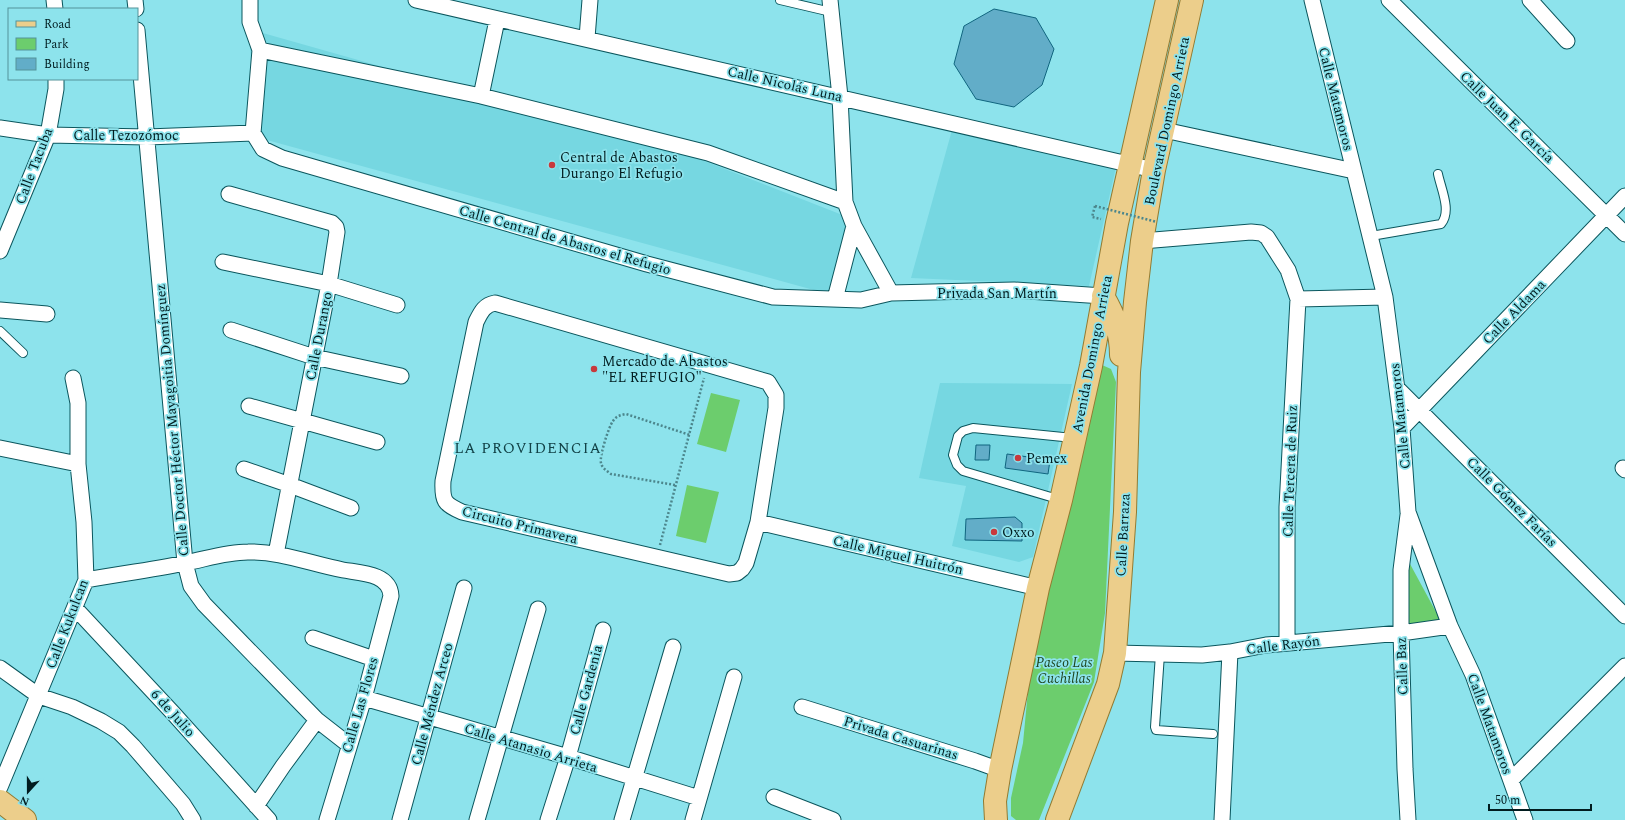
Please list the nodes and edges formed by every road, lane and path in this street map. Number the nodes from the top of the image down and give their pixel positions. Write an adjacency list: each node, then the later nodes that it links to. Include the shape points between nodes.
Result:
1 (250, 0): 16 (street, via 250,22)
2 (416, 0): 12 (street, Calle Nicolás Luna)
3 (590, 0): 13 (street)
4 (780, 0): 10 (lane)
5 (1167, 0): 25 (main road, Avenida Domingo Arrieta)
6 (1192, 0): 21 (main road, Boulevard Domingo Arrieta)
7 (1326, 0): 11 (street)
8 (1389, 0): 32 (street, Calle Juan E. García)
9 (1530, 0): 15 (street)
10 (831, 6): 19 (street)
11 (1314, 6): 27 (street, Calle Matamoros)
12 (497, 20): 13 (street, Calle Nicolás Luna); 18 (street)
13 (587, 38): 19 (street, Calle Nicolás Luna)
14 (138, 41): 24 (street, Calle Doctor Héctor Mayagoitia Domínguez)
15 (1567, 41)
16 (260, 50): 18 (street); 22 (street)
17 (56, 80): 23 (street, Calle Tacuba)
18 (481, 96): 31 (street, via 708,153)
19 (840, 97): 25 (street, Calle Nicolás Luna); 31 (street)
20 (0, 128): 23 (street, Calle Tezozómoc)
21 (1164, 130): 26 (main road, Boulevard Domingo Arrieta); 27 (street)
22 (253, 132): 24 (street, Calle Tezozómoc); 45 (street, Calle Central de Abastos el Refugio, via 263,149 282,158 647,264 773,297)
23 (48, 135): 24 (street, Calle Tezozómoc); 39 (street, Calle Tacuba)
24 (147, 136): 78 (street, Calle Doctor Héctor Mayagoitia Domínguez)
25 (1130, 164): 26 (street, Calle Nicolás Luna); 43 (main road, Avenida Domingo Arrieta)
26 (1154, 170): 38 (main road, Boulevard Domingo Arrieta)
27 (1354, 171): 37 (street, Calle Matamoros)
28 (1438, 174): 37 (lane, via 1446,209 1441,224)
29 (229, 194): 41 (street, Calle Durango, via 336,227)
30 (1625, 196): 32 (street, Calle Aldama)
31 (845, 202): 35 (street)
32 (1607, 215): 36 (street, Calle Juan E. García); 61 (street, Calle Aldama)
33 (1092, 217): 34 (path, bridge, via 1095,206)
34 (1157, 222)
35 (854, 226): 42 (street); 45 (street)
36 (1625, 234)
37 (1371, 236): 44 (street, Calle Matamoros)
38 (1142, 242): 46 (street, via 1261,233 1267,237 1288,270); 56 (main road, Calle Barraza)
39 (0, 251)
40 (223, 262): 41 (street)
41 (329, 284): 47 (street); 53 (street, Calle Durango)
42 (891, 293): 43 (street, Privada San Martín, via 1014,290); 45 (street, Calle Central de Abastos el Refugio, via 861,300)
43 (1103, 296): 55 (main road, Avenida Domingo Arrieta); 56 (main road, via 1115,319)
44 (1385, 297): 46 (street); 59 (street, Calle Matamoros)
45 (835, 299)
46 (1298, 299): 89 (street, Calle Tercera de Ruiz, via 1287,507)
47 (397, 305)
48 (0, 310): 49 (street)
49 (47, 314)
50 (231, 330): 53 (street)
51 (0, 331): 52 (lane)
52 (23, 353)
53 (314, 357): 57 (street); 62 (street, Calle Durango)
54 (708, 364): 64 (path); 75 (street, Circuito Primavera, via 768,382 776,395); 77 (street, Circuito Primavera, via 495,303 486,305 476,322 443,481 442,494 445,502 462,512)
55 (1091, 366): 56 (main road, via 1099,359 1107,358); 65 (main road, Avenida Domingo Arrieta)
56 (1125, 367): 92 (main road, Calle Barraza, via 1125,512)
57 (401, 376)
58 (73, 378): 68 (street, Calle Kukulcan, via 78,403)
59 (1398, 389): 61 (street, Calle Gómez Farías); 63 (street, Calle Matamoros)
60 (249, 406): 62 (street)
61 (1420, 410): 63 (street, Calle Aldama); 84 (street, Calle Gómez Farías)
62 (302, 421): 66 (street); 70 (street, Calle Durango)
63 (1402, 428): 74 (street, Calle Matamoros)
64 (690, 435): 71 (path); 71 (path, via 626,414 618,415 608,432 600,462 603,468 611,474)
65 (1075, 438): 72 (main road, Avenida Domingo Arrieta); 72 (lane, via 973,428 963,431 958,436 954,455 957,465 963,471)
66 (377, 442)
67 (0, 448): 68 (street)
68 (78, 464): 79 (street, Calle Kukulcan)
69 (244, 469): 70 (street)
70 (290, 484): 73 (street); 76 (street, Calle Durango)
71 (675, 485): 77 (path)
72 (1061, 500): 81 (main road, Avenida Domingo Arrieta)
73 (351, 508)
74 (1408, 512): 85 (street, Calle Matamoros); 87 (street, Calle Baz, via 1401,570)
75 (758, 522): 77 (street, Circuito Primavera, via 746,563 737,573 729,574); 81 (street, Calle Miguel Huitrón)
76 (276, 554): 78 (street, via 223,554); 94 (street, Calle Las Flores, via 370,575 385,582 391,590 391,596)
77 (656, 558)
78 (184, 563): 79 (street); 102 (street, Calle Doctor Héctor Mayagoitia Domínguez, via 191,586 204,604)
79 (86, 580): 82 (street, Calle Kukulcan)
80 (464, 588): 101 (street, Calle Méndez Arceo)
81 (1038, 588): 107 (main road, Avenida Domingo Arrieta)
82 (75, 608): 98 (street, Calle Kukulcan); 114 (street, 6 de Julio)
83 (538, 609): 104 (street)
84 (1625, 616)
85 (1450, 626): 87 (street, Calle Rayón); 109 (street, Calle Matamoros, via 1473,675)
86 (603, 630): 106 (street, Calle Gardenia)
87 (1401, 633): 89 (street, Calle Rayón); 129 (street, Calle Baz)
88 (313, 638): 94 (street)
89 (1287, 643): 91 (street, Calle Rayón)
90 (673, 646): 108 (street)
91 (1230, 652): 93 (street, Calle Rayón, via 1202,655); 128 (street)
92 (1115, 653): 93 (street, Calle Rayón); 116 (main road, Calle Barraza, via 1108,684)
93 (1160, 654): 103 (lane, via 1156,730)
94 (374, 659): 99 (street, Calle Las Flores)
95 (1625, 666): 109 (street)
96 (0, 668): 98 (street)
97 (734, 677): 112 (street)
98 (39, 696): 110 (street, Calle Kukulcan); 118 (street, via 72,707 119,732 183,804)
99 (364, 698): 101 (street, Calle Atanasio Arrieta); 105 (street, Calle Las Flores)
100 (802, 707): 107 (street, Privada Casuarinas)
101 (429, 717): 104 (street, Calle Atanasio Arrieta); 121 (street, Calle Méndez Arceo)
102 (317, 720): 105 (street, Calle Doctor Héctor Mayagoitia Domínguez); 114 (street)
103 (1213, 734)
104 (500, 739): 106 (street, Calle Atanasio Arrieta); 122 (street)
105 (349, 745): 120 (street, Calle Las Flores)
106 (568, 757): 108 (street, Calle Atanasio Arrieta); 123 (street, Calle Gardenia)
107 (1000, 770): 115 (main road, Avenida Domingo Arrieta)
108 (635, 779): 112 (street, Calle Atanasio Arrieta); 124 (street)
109 (1511, 780): 130 (street, Calle Matamoros)
110 (0, 787)
111 (774, 797): 126 (street)
112 (699, 798): 125 (street)
113 (0, 801): 117 (main road)
114 (256, 806): 119 (street, 6 de Julio)
115 (998, 814): 127 (main road)
116 (1059, 819)
117 (25, 820)
118 (193, 820)
119 (268, 820)
120 (327, 820)
121 (400, 820)
122 (477, 820)
123 (548, 820)
124 (622, 820)
125 (693, 820)
126 (833, 820)
127 (983, 820)
128 (1222, 820)
129 (1408, 820)
130 (1525, 820)

